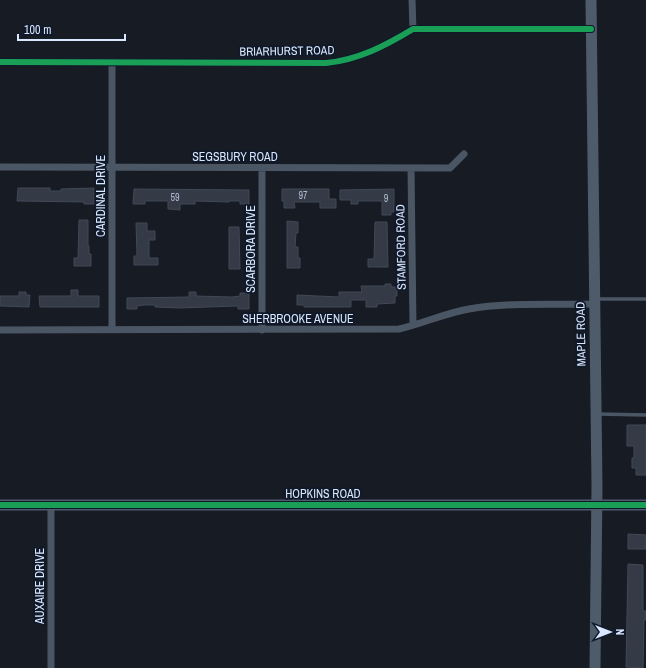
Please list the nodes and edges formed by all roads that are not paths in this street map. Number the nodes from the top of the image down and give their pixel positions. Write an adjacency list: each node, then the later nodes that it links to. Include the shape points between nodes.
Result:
1 (412, 0): 3 (street)
2 (590, 0): 4 (main road, MAPLE ROAD)
3 (413, 29): 4 (street); 6 (street, BRIARHURST ROAD, via 373,51 339,62)
4 (591, 29): 13 (main road, MAPLE ROAD)
5 (0, 62): 6 (street, BRIARHURST ROAD)
6 (112, 62): 9 (street, CARDINAL DRIVE)
7 (464, 154): 11 (street, SEGSBURY ROAD, via 450,168)
8 (0, 167): 9 (street, SEGSBURY ROAD)
9 (112, 167): 10 (street, SEGSBURY ROAD); 16 (street, CARDINAL DRIVE)
10 (262, 168): 11 (street, SEGSBURY ROAD); 17 (street, SCARBORA DRIVE)
11 (412, 168): 14 (street, STAMFORD ROAD)
12 (646, 299): 13 (lane)
13 (594, 301): 14 (street, SHERBROOKE AVENUE, via 470,309); 18 (main road, MAPLE ROAD)
14 (413, 325): 17 (street, SHERBROOKE AVENUE, via 399,329)
15 (0, 330): 16 (street, SHERBROOKE AVENUE)
16 (112, 330): 17 (street, SHERBROOKE AVENUE)
17 (262, 330)
18 (596, 414): 19 (lane); 22 (main road, MAPLE ROAD)
19 (646, 415)
20 (51, 504): 21 (main road, HOPKINS ROAD); 22 (main road, HOPKINS ROAD); 24 (street, AUXAIRE DRIVE)
21 (0, 505)
22 (597, 505): 23 (main road, HOPKINS ROAD); 25 (main road, MAPLE ROAD)
23 (646, 505)
24 (51, 668)
25 (595, 668)

